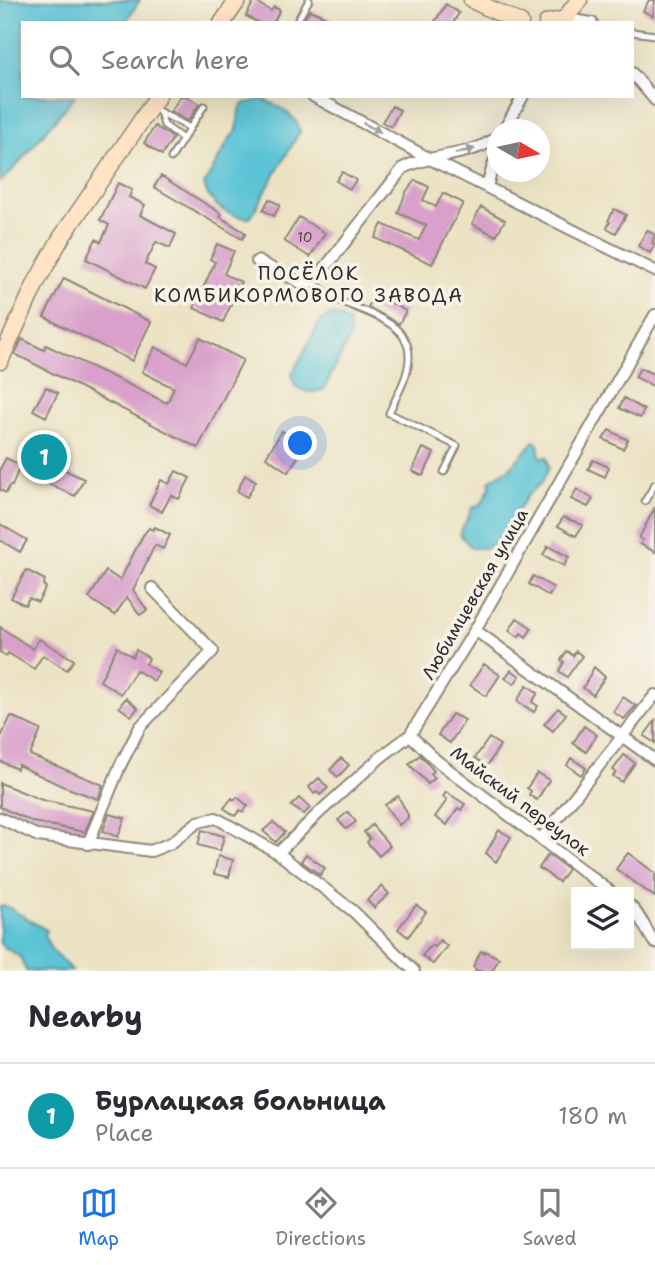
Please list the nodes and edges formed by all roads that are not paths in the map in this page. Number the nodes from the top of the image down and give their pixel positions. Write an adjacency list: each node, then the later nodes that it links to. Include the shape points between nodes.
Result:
1 (237, 0): 5 (main road)
2 (309, 0): 6 (lane)
3 (472, 0): 7 (main road)
4 (579, 0): 8 (main road); 9 (street)
5 (223, 21)
6 (297, 21)
7 (516, 21)
8 (564, 21)
9 (591, 21)
10 (634, 32): 11 (lane)
11 (655, 35)
12 (634, 75): 15 (street)
13 (317, 98): 23 (street, one-way to 23)
14 (522, 98): 18 (street)
15 (655, 100)
16 (156, 105): 19 (lane); 20 (lane, via 164,125); 30 (main road, via 47,261)
17 (204, 106): 19 (lane)
18 (510, 119)
19 (190, 128): 20 (lane)
20 (183, 139): 22 (lane)
21 (487, 142): 23 (street, one-way to 21)
22 (171, 158)
23 (430, 159): 25 (street); 28 (street, via 403,169)
24 (488, 182): 25 (street)
25 (487, 186): 27 (street)
26 (257, 261): 28 (street, via 293,281 306,285)
27 (655, 271)
28 (311, 281): 31 (lane, via 399,331 410,357 389,413 457,446)
29 (655, 315): 35 (street, Любимцевская улица)
30 (0, 361)
31 (444, 472)
32 (655, 484): 33 (lane)
33 (645, 501)
34 (152, 588): 42 (street, via 213,651 140,727)
35 (475, 630): 37 (street, Любимцевская улица); 38 (street)
36 (655, 695): 38 (street)
37 (410, 735): 41 (street, Майский переулок, via 437,761); 43 (street, Любимцевская улица)
38 (623, 736): 39 (street); 41 (street)
39 (655, 760)
40 (0, 818): 42 (street, via 38,836)
41 (541, 839): 44 (street, Майский переулок)
42 (88, 844): 43 (street, via 151,851 171,844 198,822 216,818)
43 (278, 853): 47 (street, via 353,911)
44 (604, 887)
45 (634, 909): 46 (street)
46 (655, 943)
47 (414, 971)

